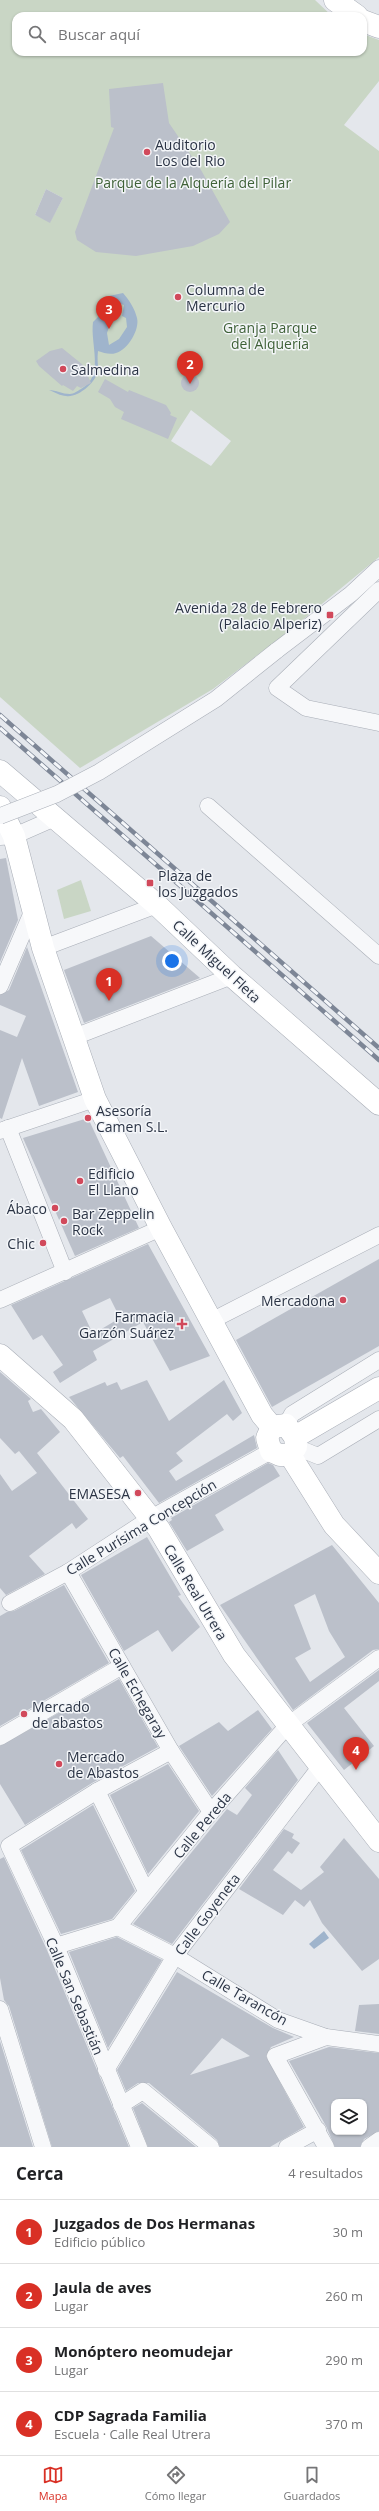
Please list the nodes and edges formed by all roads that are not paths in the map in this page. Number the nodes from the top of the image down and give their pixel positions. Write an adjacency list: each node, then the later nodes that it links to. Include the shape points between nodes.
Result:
1 (335, 0): 2 (street)
2 (351, 12)
3 (367, 22): 4 (street)
4 (379, 27)
5 (379, 568): 11 (street, bridge, via 351,594 216,699 99,772 57,794)
6 (379, 590): 7 (street, via 277,688 306,708)
7 (379, 723)
8 (0, 771): 12 (street, Calle Miguel Fleta)
9 (208, 806): 17 (street)
10 (0, 807): 13 (street)
11 (0, 816)
12 (55, 818): 13 (street); 14 (street, Calle Miguel Fleta)
13 (7, 836): 15 (street)
14 (157, 905): 16 (street); 18 (street, Calle Miguel Fleta)
15 (33, 910): 16 (street); 19 (street)
16 (43, 948): 20 (street)
17 (379, 956)
18 (232, 976): 20 (street); 22 (street, Calle Miguel Fleta)
19 (0, 986)
20 (74, 1037): 21 (street)
21 (95, 1099): 23 (street); 24 (street)
22 (379, 1104)
23 (4, 1130): 26 (street)
24 (160, 1228): 26 (street); 28 (street)
25 (379, 1235): 28 (street)
26 (65, 1272): 27 (street)
27 (0, 1300)
28 (211, 1321): 33 (street, via 262,1415)
29 (0, 1355): 34 (street, Calle Real Utrera, via 73,1419)
30 (379, 1360): 33 (street, via 292,1414)
31 (379, 1388): 33 (street, Calle Purísima Concepción)
32 (379, 1419): 33 (street, via 318,1456)
33 (285, 1440): 34 (street, Calle Purísima Concepción); 36 (street, via 334,1525)
34 (151, 1518): 35 (street, Calle Purísima Concepción); 40 (street, Calle Real Utrera, via 234,1655)
35 (68, 1572): 37 (street, Calle Purísima Concepción); 39 (street, Calle Echegaray)
36 (379, 1574)
37 (10, 1602)
38 (379, 1658): 40 (street, Calle Pereda)
39 (122, 1666): 41 (street); 42 (street, Calle Echegaray)
40 (288, 1725): 43 (street, Calle Real Utrera); 45 (street, Calle Pereda)
41 (0, 1737)
42 (171, 1751): 44 (street); 45 (street, Calle Echegaray)
43 (320, 1767): 46 (street, Calle Real Utrera); 50 (street, Calle Goyeneta)
44 (97, 1791): 47 (street); 49 (street, Calle San Sebastián, via 9,1846)
45 (212, 1812): 47 (street, Calle Pereda)
46 (379, 1841)
47 (146, 1891): 48 (street, Calle Pereda)
48 (118, 1928): 49 (street); 50 (street, Calle Tarancón)
49 (56, 1946): 54 (street, Calle San Sebastián)
50 (175, 1956): 52 (street, Calle Tarancón, via 278,2020); 54 (street, Calle Goyeneta)
51 (0, 2009): 58 (street)
52 (326, 2037): 53 (street, Calle Tarancón); 56 (street, via 275,2056)
53 (379, 2044)
54 (106, 2070): 55 (street, Calle San Sebastián)
55 (121, 2105): 59 (street, Calle San Sebastián); 60 (street, via 143,2091)
56 (318, 2130): 61 (street); 62 (street)
57 (379, 2140): 63 (street)
58 (43, 2147)
59 (139, 2147)
60 (210, 2147)
61 (287, 2147)
62 (326, 2147)
63 (370, 2147)

